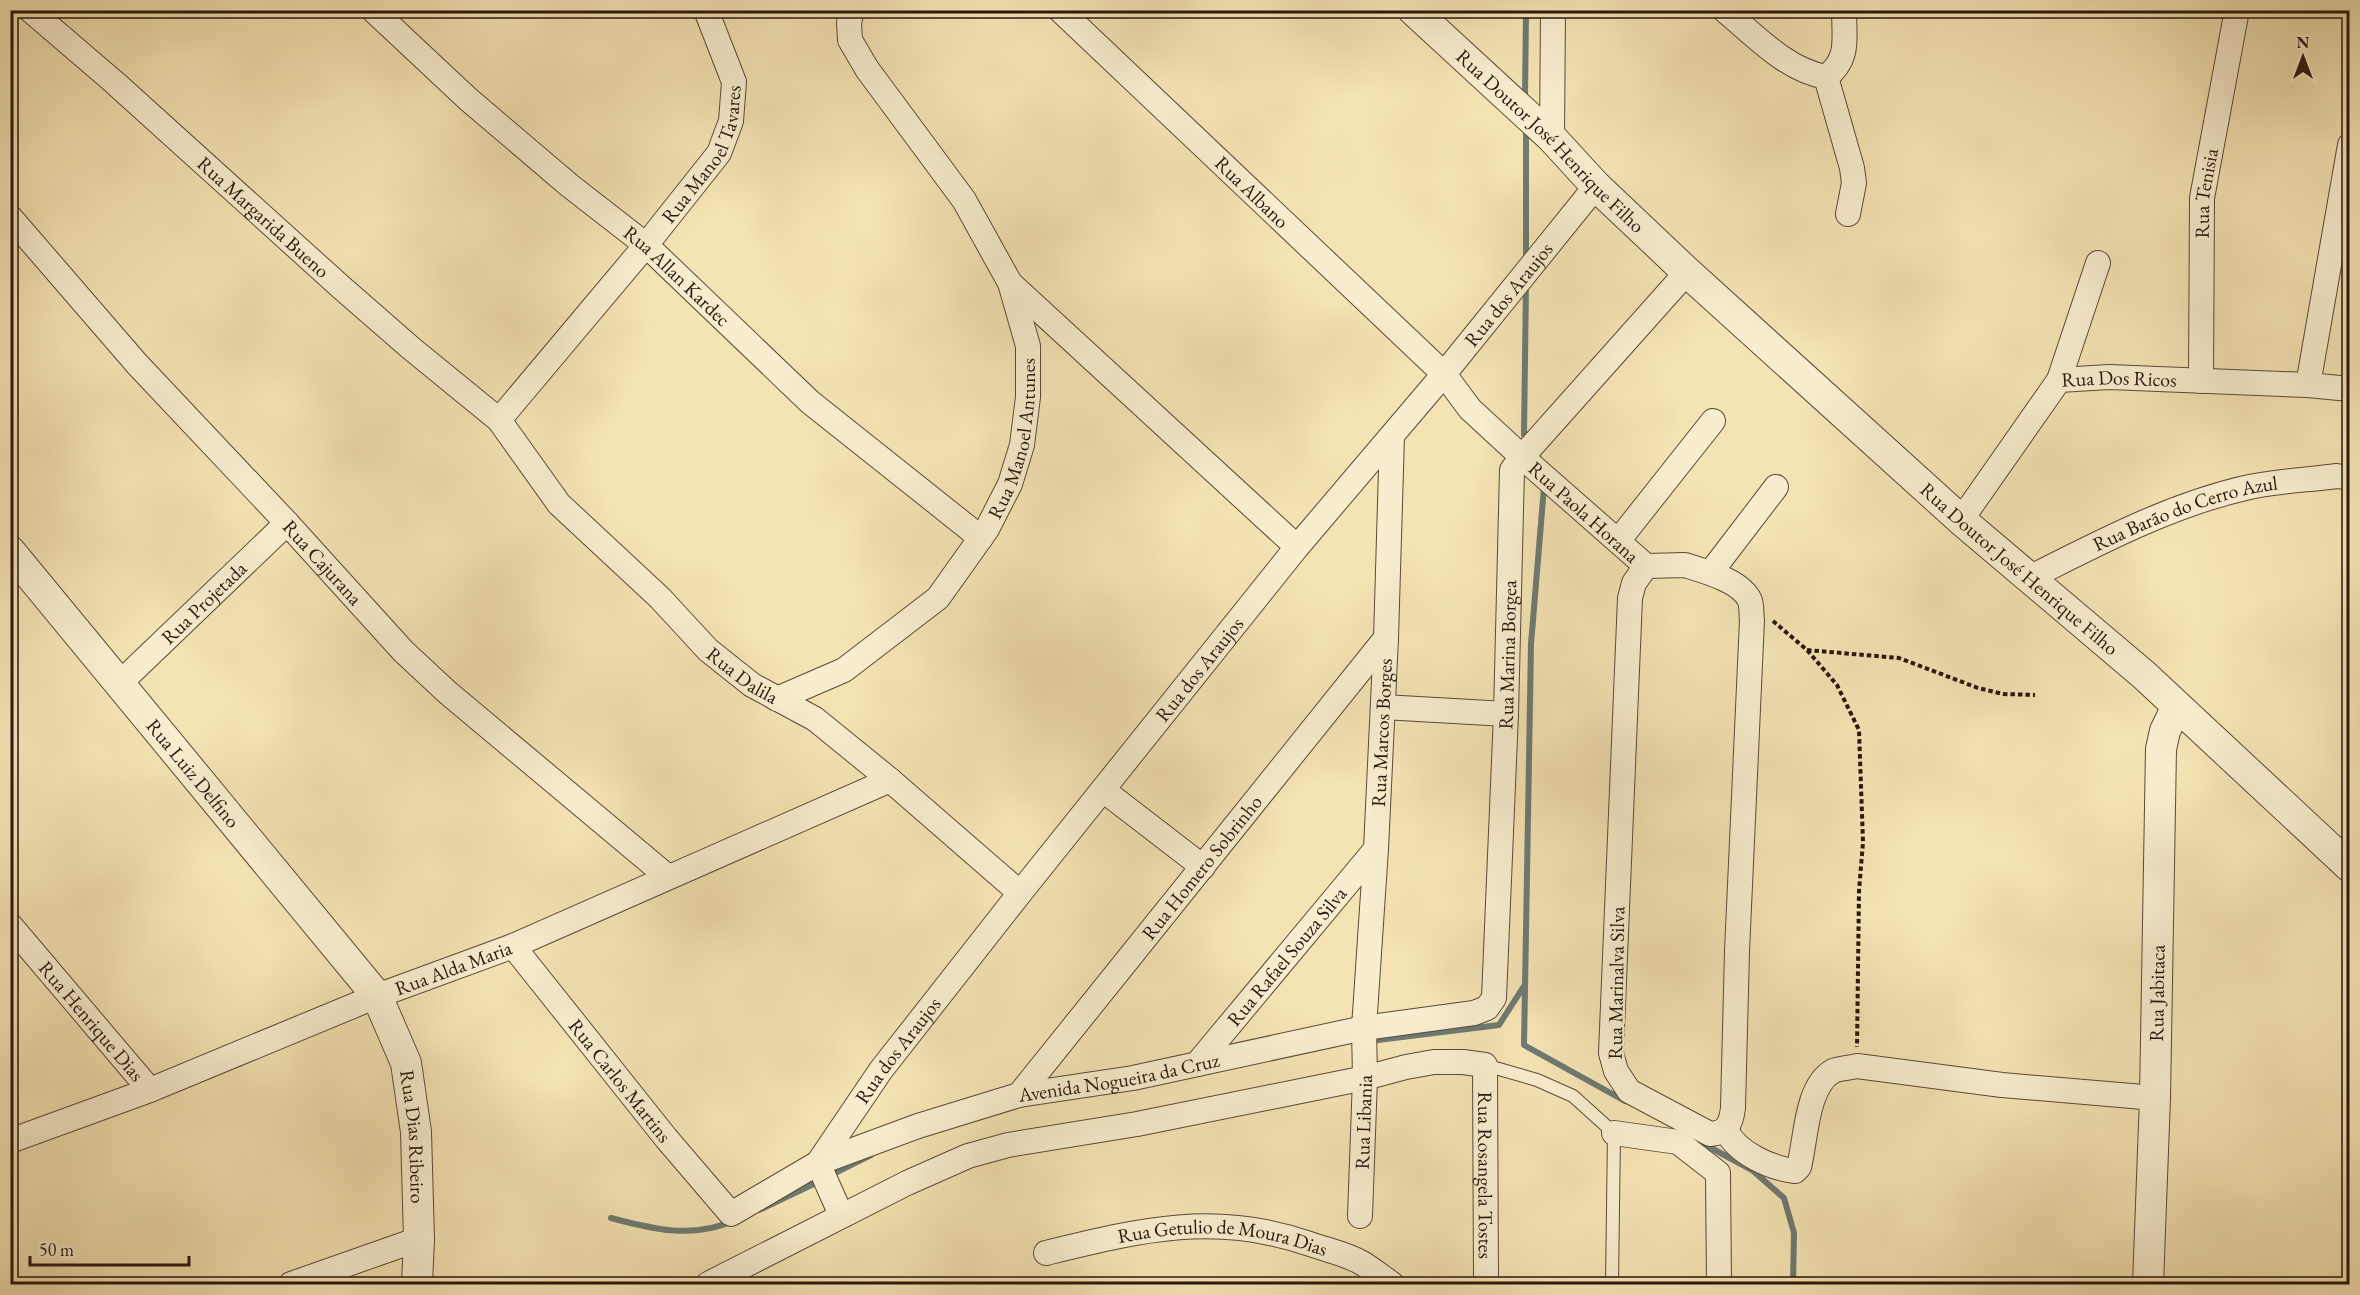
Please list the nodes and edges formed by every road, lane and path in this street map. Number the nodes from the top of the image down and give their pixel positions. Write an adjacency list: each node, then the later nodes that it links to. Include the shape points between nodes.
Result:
1 (30, 10): 26 (street, Rua Margarida Bueno, via 342,288)
2 (373, 10): 17 (street, Rua Allan Kardec, via 468,99)
3 (706, 10): 17 (street, Rua Manoel Tavares, via 734,82 731,122 719,153)
4 (852, 10): 20 (street, Rua Manoel Antunes, via 850,40 964,200)
5 (1060, 10): 21 (street, Rua Albano)
6 (1413, 10): 12 (street, Rua Doutor José Henrique Filho)
7 (1553, 10): 12 (street)
8 (1724, 10): 11 (street, via 1792,66)
9 (1844, 10): 11 (street, via 1844,57)
10 (2236, 10): 23 (street, Rua Tenisia, via 2202,198)
11 (1826, 77): 15 (street, via 1852,168 1854,183)
12 (1535, 122): 14 (street, Rua Doutor José Henrique Filho)
13 (2349, 145): 24 (street)
14 (1596, 186): 19 (street, Rua Doutor José Henrique Filho); 21 (street, Rua dos Araujos)
15 (1848, 214)
16 (10, 217): 33 (street, Rua Cajurana, via 137,364)
17 (646, 245): 26 (street, Rua Manoel Tavares); 34 (street, Rua Allan Kardec, via 810,402)
18 (2098, 263): 22 (street)
19 (1687, 272): 29 (street); 32 (street, Rua Doutor José Henrique Filho)
20 (1010, 283): 34 (street, Rua Manoel Antunes, via 1028,346 1028,397 1022,445 1010,484); 36 (street)
21 (1444, 374): 28 (street, Rua dos Araujos); 29 (street, via 1470,409)
22 (2059, 380): 23 (street, Rua Dos Ricos, via 2109,377); 32 (street, Rua Dos Ricos)
23 (2201, 381): 24 (street, Rua Dos Ricos)
24 (2308, 385): 25 (street, Rua Dos Ricos)
25 (2349, 389)
26 (499, 420): 46 (street, Rua Dalila, via 559,504 660,598 708,650 752,685)
27 (1713, 421): 35 (street)
28 (1392, 436): 36 (street, Rua dos Araujos); 42 (street, Rua Marcos Borges)
29 (1531, 459): 35 (street, Rua Paola Horana); 49 (street, Rua Marina Borgea, via 1512,470)
30 (2349, 478): 40 (street, Rua Barão do Cerro Azul, via 2337,476 2248,487 2204,499 2147,520)
31 (1776, 486): 39 (street)
32 (1961, 520): 40 (street, Rua Doutor José Henrique Filho)
33 (287, 523): 44 (street, Rua Projetada); 55 (street, Rua Cajurana, via 403,651)
34 (981, 538): 46 (street, Rua Manoel Antunes, via 938,597 844,670)
35 (1618, 541): 38 (street, Rua Paola Horana)
36 (1297, 547): 51 (street, Rua dos Araujos)
37 (10, 551): 44 (street, Rua Luiz Delfino)
38 (1646, 566): 39 (street, via 1685,566); 69 (street, Rua Marinalva Silva, via 1634,583 1630,598 1611,1053 1616,1071 1629,1091 1710,1134)
39 (1711, 573): 41 (street, via 1732,584)
40 (2029, 578): 47 (street, Rua Doutor José Henrique Filho)
41 (1750, 601): 43 (path); 69 (street, via 1733,1108)
42 (1386, 638): 48 (street, Rua Marcos Borges); 53 (street, Rua Homero Sobrinho)
43 (1806, 650): 45 (path, via 1899,658 1978,688); 64 (path, via 1837,685 1859,730 1863,842)
44 (120, 684): 60 (street, Rua Luiz Delfino)
45 (2035, 695)
46 (777, 699): 50 (street, Rua Dalila, via 815,719)
47 (2177, 706): 54 (street, Rua Doutor José Henrique Filho); 68 (street, Rua Jabitaca, via 2165,731 2162,749)
48 (1383, 707): 49 (street); 52 (street, Rua Marcos Borges)
49 (1506, 714): 59 (street, Rua Marina Borgea)
50 (890, 780): 55 (street, Rua Alda Maria); 56 (street, Rua Dalila)
51 (1103, 790): 53 (street); 56 (street, Rua dos Araujos)
52 (1376, 849): 61 (street, Rua Marcos Borges); 62 (street, Rua Rafael Souza Silva)
53 (1203, 867): 67 (street, Rua Homero Sobrinho)
54 (2349, 867)
55 (668, 877): 58 (street, Rua Alda Maria)
56 (1020, 893): 72 (street, Rua dos Araujos, via 881,1070)
57 (10, 925): 66 (street, Rua Henrique Dias)
58 (513, 946): 60 (street, Rua Alda Maria); 74 (street, Rua Carlos Martins)
59 (1495, 971): 61 (street, Avenida Nogueira da Cruz, via 1494,998 1486,1008)
60 (377, 996): 66 (street, Rua Alda Maria); 76 (street, Rua Dias Ribeiro, via 406,1063 416,1132)
61 (1364, 1031): 62 (street, Avenida Nogueira da Cruz); 65 (street, Rua Libania)
62 (1197, 1064): 67 (street, Avenida Nogueira da Cruz)
63 (1485, 1065): 65 (street, via 1434,1062); 70 (lane, via 1574,1096); 82 (street, Rua Rosangela Tostes)
64 (1857, 1066): 68 (street, via 2002,1085); 69 (street, via 1833,1071 1817,1088 1795,1171 1742,1150)
65 (1364, 1074): 73 (street, via 1137,1124 1008,1145 968,1156); 75 (street, Rua Libania)
66 (150, 1090): 71 (street, Rua Alda Maria)
67 (1019, 1095): 72 (street, Avenida Nogueira da Cruz, via 918,1126)
68 (2155, 1098): 85 (street, Rua Jabitaca)
69 (1726, 1130)
70 (1614, 1133): 83 (lane); 84 (street, via 1678,1142 1718,1173)
71 (10, 1141)
72 (820, 1169): 73 (street); 74 (street, Avenida Nogueira da Cruz)
73 (839, 1210): 80 (street)
74 (731, 1214)
75 (1360, 1216)
76 (419, 1239): 78 (street); 79 (street, Rua Dias Ribeiro)
77 (1046, 1253): 81 (street, Rua Getulio de Moura Dias, via 1159,1228 1239,1227 1283,1235 1360,1262)
78 (291, 1284)
79 (417, 1284)
80 (708, 1284)
81 (1392, 1284)
82 (1486, 1284)
83 (1612, 1284)
84 (1719, 1284)
85 (2148, 1284)

